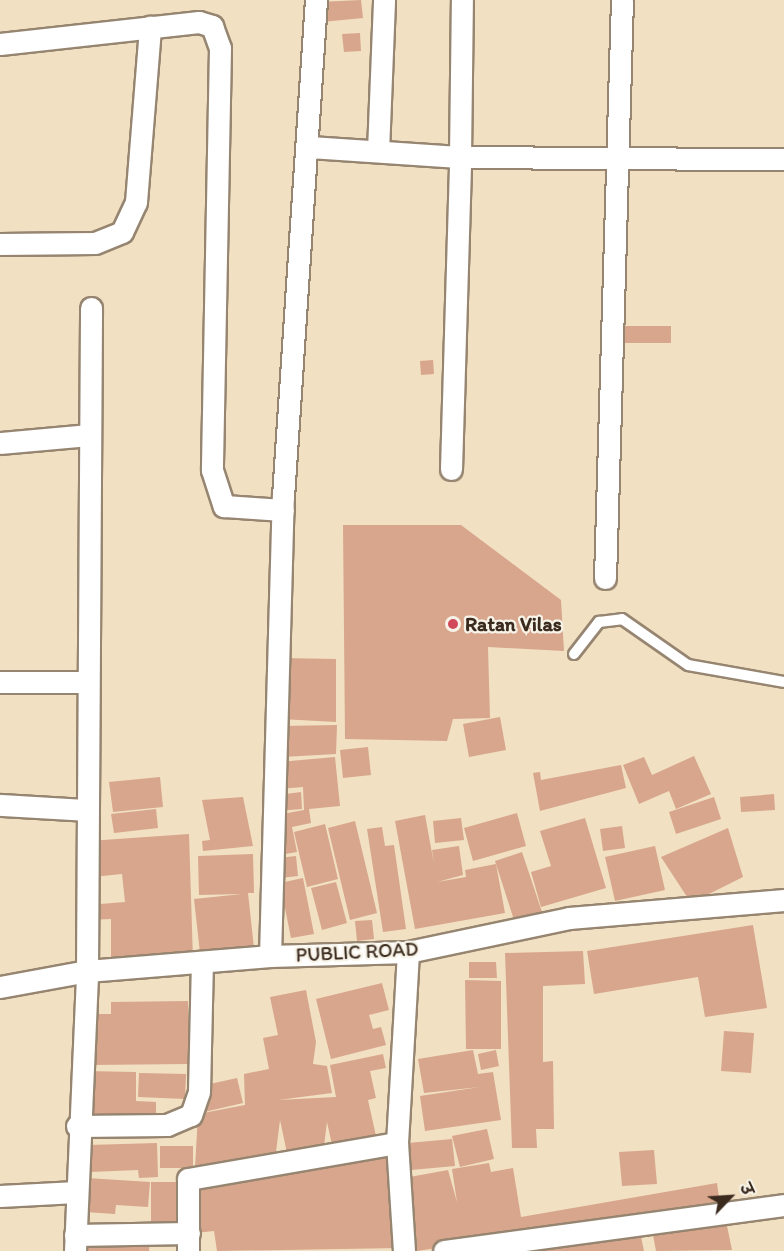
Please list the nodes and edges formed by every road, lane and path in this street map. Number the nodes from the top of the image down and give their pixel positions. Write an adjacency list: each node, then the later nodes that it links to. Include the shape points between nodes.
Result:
1 (316, 0): 7 (street)
2 (384, 0): 8 (street)
3 (462, 0): 9 (street)
4 (622, 0): 10 (street)
5 (150, 27): 6 (street); 12 (street, via 136,202 122,232 95,243); 17 (street, via 199,22 212,26 218,35 212,470 224,506)
6 (0, 44)
7 (309, 147): 8 (street); 17 (street)
8 (378, 151): 9 (street)
9 (460, 157): 10 (street); 16 (street)
10 (621, 158): 11 (street); 18 (street)
11 (784, 159)
12 (0, 244)
13 (91, 308): 14 (street)
14 (90, 435): 15 (street); 21 (street)
15 (0, 443)
16 (451, 469)
17 (283, 510): 27 (street)
18 (605, 578)
19 (574, 654): 22 (lane, via 599,622 622,619 688,665)
20 (0, 682): 21 (street)
21 (88, 682): 24 (street)
22 (784, 682)
23 (0, 805): 24 (street)
24 (87, 810): 29 (street)
25 (784, 900): 26 (street, PUBLIC ROAD, via 569,918)
26 (408, 952): 27 (street, PUBLIC ROAD); 32 (street)
27 (270, 956): 28 (street, PUBLIC ROAD)
28 (202, 962): 29 (street, PUBLIC ROAD); 31 (street, via 200,1092 191,1115 167,1125)
29 (87, 971): 30 (street, PUBLIC ROAD); 31 (street)
30 (0, 987)
31 (77, 1126): 33 (street)
32 (397, 1143): 36 (street, via 188,1179); 38 (street)
33 (76, 1192): 34 (street); 37 (street)
34 (0, 1196)
35 (784, 1205): 39 (street)
36 (189, 1242): 37 (street)
37 (75, 1243)
38 (404, 1251)
39 (444, 1251)

